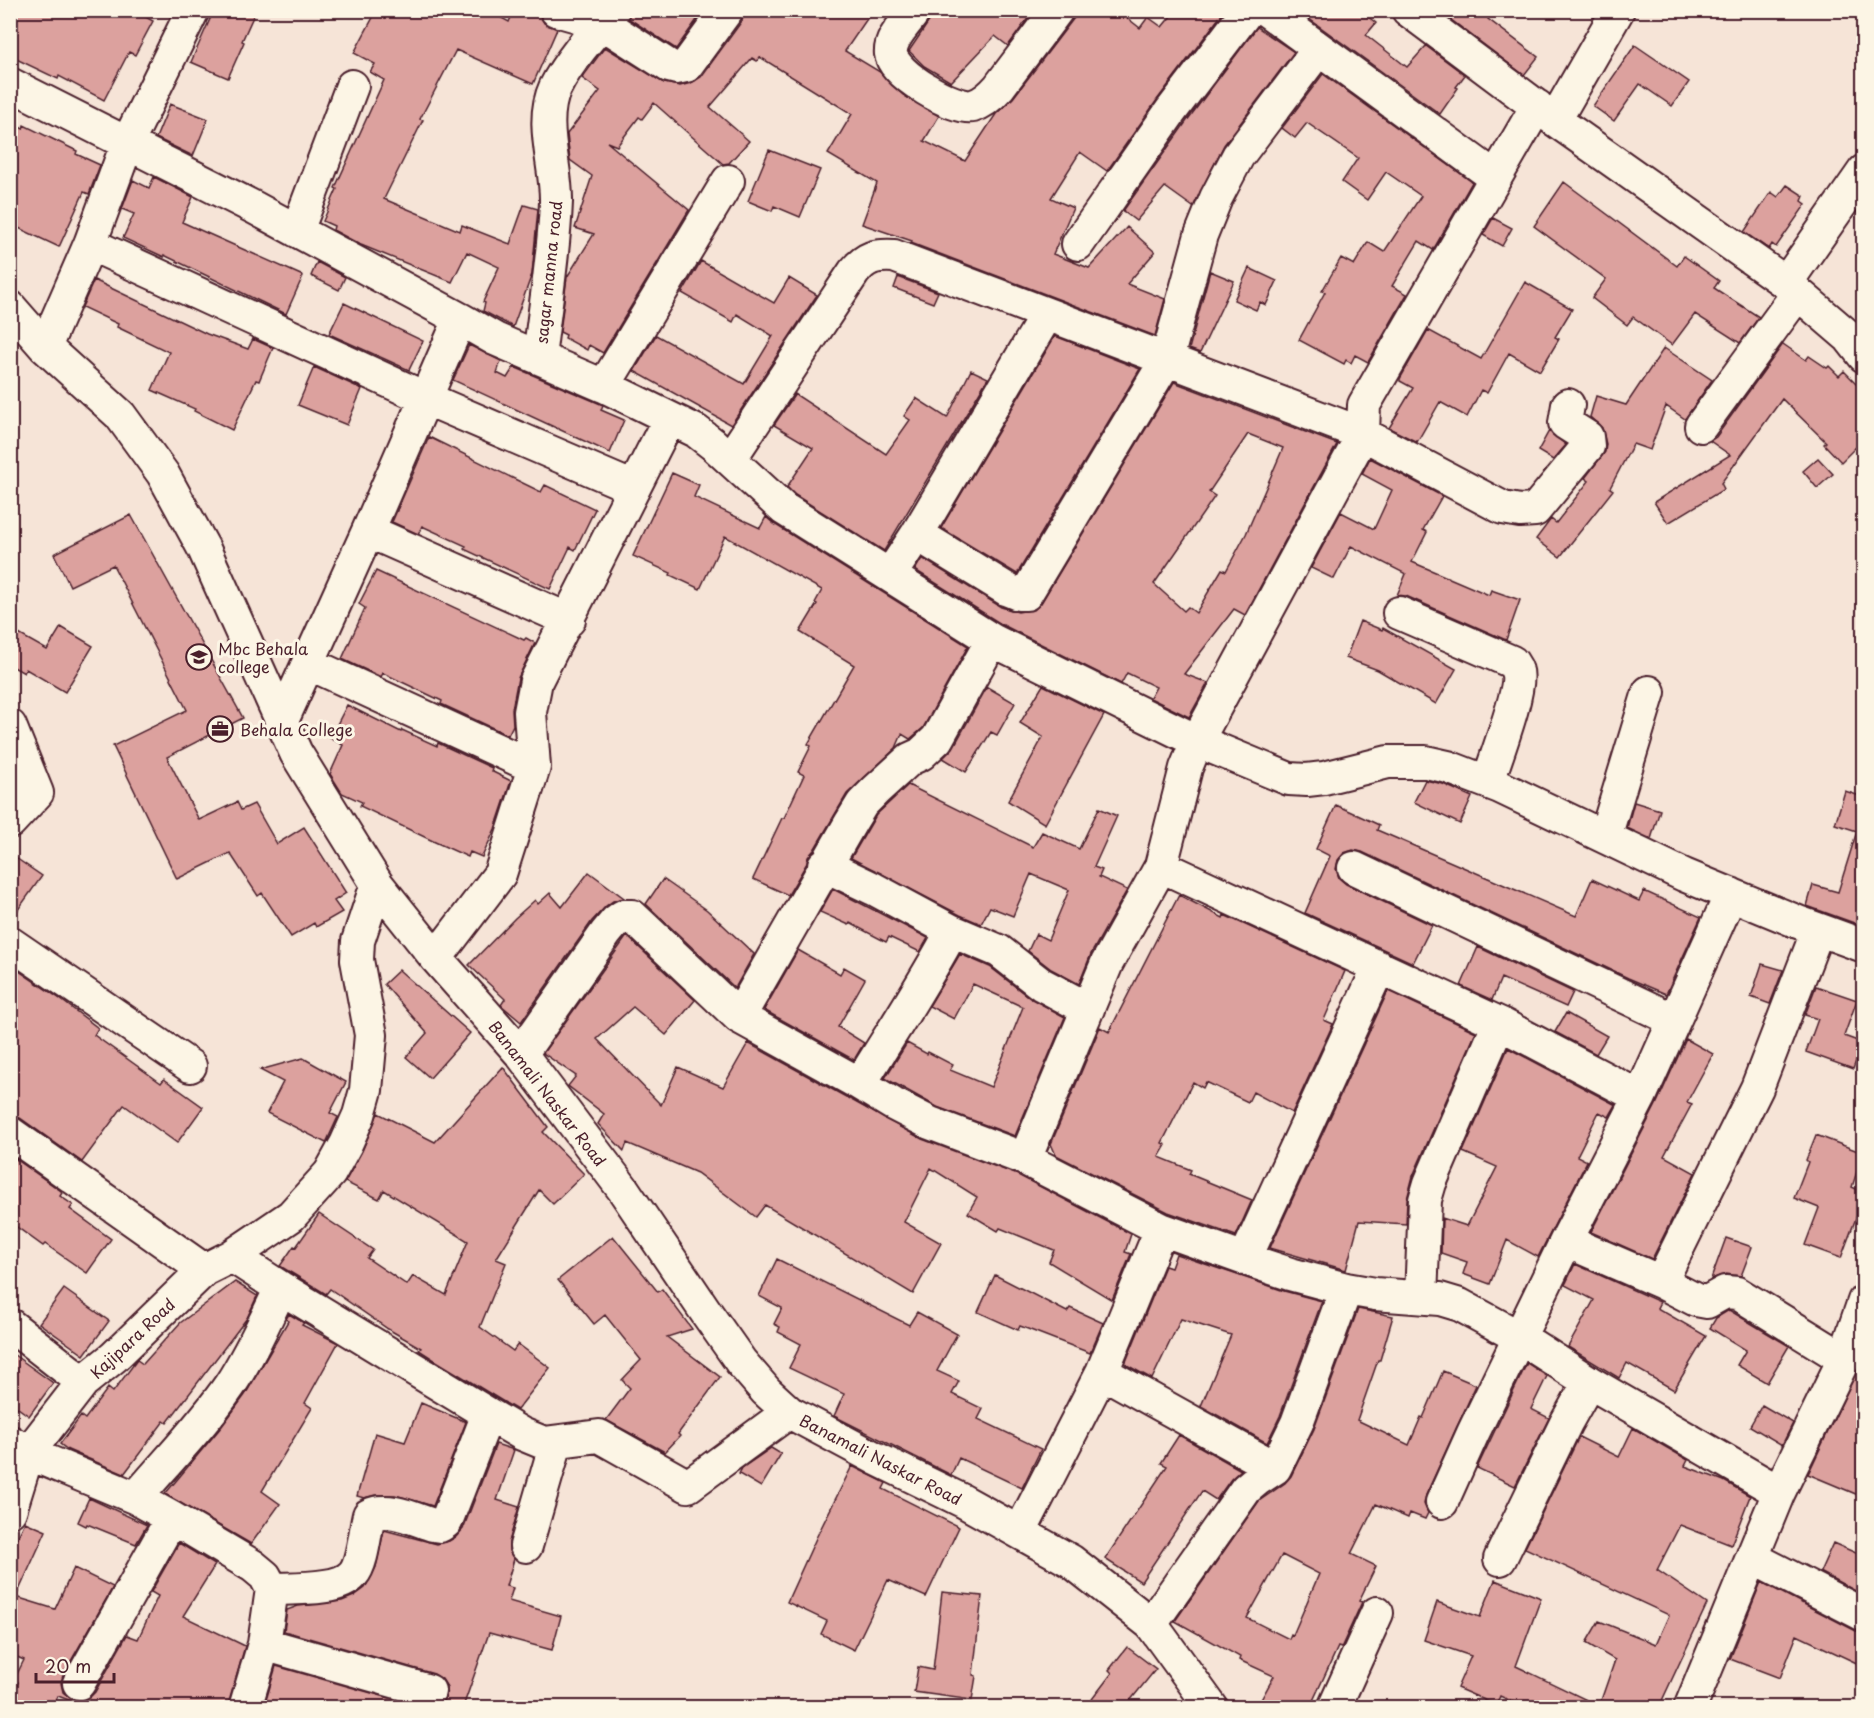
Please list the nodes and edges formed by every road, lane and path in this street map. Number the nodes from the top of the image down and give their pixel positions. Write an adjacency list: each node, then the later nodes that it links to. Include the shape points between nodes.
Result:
1 (193, 10): 15 (street)
2 (556, 10): 10 (street)
3 (728, 10): 10 (street, via 686,66 677,68 669,66)
4 (915, 10): 5 (street, via 894,39 894,64 943,99 971,106 989,98 999,87)
5 (1057, 10)
6 (1248, 10): 21 (street)
7 (1266, 10): 11 (street)
8 (1408, 10): 14 (street)
9 (1618, 10): 14 (street)
10 (607, 17): 28 (street, sagar manna road, via 565,72 551,103 556,200)
11 (1318, 50): 17 (street); 29 (street, via 1238,156 1216,198 1201,235)
12 (10, 84): 15 (street)
13 (352, 86): 19 (street)
14 (1546, 113): 17 (street); 22 (street)
15 (127, 144): 19 (street); 20 (street)
16 (1863, 171): 22 (street)
17 (1495, 177): 35 (street, via 1364,405)
18 (728, 181): 30 (street)
19 (297, 231): 25 (street)
20 (90, 244): 26 (street); 31 (street)
21 (1078, 244)
22 (1792, 288): 27 (street, via 1849,337); 34 (street)
23 (10, 307): 26 (street, Banamali Naskar Road)
24 (1047, 314): 29 (street); 36 (street, via 894,256 876,255 862,262 854,272); 39 (street)
25 (460, 319): 28 (street); 31 (street)
26 (45, 346): 46 (street, Banamali Naskar Road, via 120,415 163,474 204,549)
27 (1863, 356)
28 (539, 358): 30 (street)
29 (1167, 359): 35 (street); 39 (street, via 1026,594 1008,590)
30 (604, 386): 33 (street)
31 (425, 398): 37 (street); 38 (street)
32 (1568, 405): 35 (street, via 1565,423 1587,437 1588,446 1535,510 1503,508)
33 (669, 419): 36 (street, via 696,431); 37 (street)
34 (1701, 426)
35 (1363, 434): 48 (street)
36 (730, 459): 40 (street, via 784,509)
37 (633, 488): 42 (street)
38 (368, 531): 42 (street); 44 (street)
39 (917, 534): 40 (street)
40 (890, 575): 43 (street)
41 (1399, 613): 50 (street, via 1512,662 1517,671 1513,703)
42 (568, 621): 49 (street, via 536,681 530,712)
43 (992, 640): 48 (street); 53 (street, via 937,739 862,804)
44 (308, 663): 46 (street); 49 (street)
45 (1649, 692): 52 (street)
46 (281, 723): 56 (street, Banamali Naskar Road)
47 (10, 726): 51 (street, via 37,794)
48 (1197, 741): 50 (street, via 1289,779 1324,778 1388,762 1409,761 1448,767); 54 (street, via 1186,768)
49 (534, 767): 62 (street, via 500,874)
50 (1488, 782): 52 (street)
51 (10, 822)
52 (1605, 837): 57 (street)
53 (824, 865): 59 (street); 65 (street)
54 (1161, 866): 63 (street); 64 (street, via 1107,963)
55 (1354, 868): 66 (street)
56 (377, 884): 62 (street, Banamali Naskar Road); 76 (street, Kajipara Road, via 358,940 357,960 370,1035 366,1090 359,1114 322,1182 291,1216)
57 (1731, 894): 58 (street); 66 (street)
58 (1818, 930): 61 (street); 79 (street, via 1757,1088)
59 (952, 931): 64 (street, via 999,951 1041,984); 70 (street)
60 (10, 943): 69 (street)
61 (1863, 946)
62 (436, 958): 68 (street, Banamali Naskar Road)
63 (1379, 967): 67 (street); 77 (street)
64 (1088, 1009): 73 (street)
65 (739, 1017): 68 (street, via 632,916 623,916 606,933); 70 (street)
66 (1674, 1020): 71 (street)
67 (1499, 1023): 71 (street); 82 (street, via 1425,1200)
68 (521, 1054): 90 (street, Banamali Naskar Road, via 623,1189 741,1362)
69 (190, 1066)
70 (860, 1084): 73 (street, via 930,1123)
71 (1640, 1097): 75 (street)
72 (10, 1133): 78 (street)
73 (1025, 1159): 74 (street)
74 (1161, 1229): 77 (street); 87 (street)
75 (1566, 1241): 79 (street); 85 (street)
76 (232, 1256): 78 (street, Kajipara Road); 80 (street)
77 (1245, 1259): 81 (street)
78 (204, 1270): 88 (street, Kajipara Road)
79 (1661, 1282): 86 (street, via 1707,1302 1725,1292 1737,1293)
80 (281, 1288): 91 (street); 96 (street, via 229,1386)
81 (1346, 1289): 82 (street); 94 (street, via 1297,1423)
82 (1420, 1297): 85 (street, via 1460,1305)
83 (1863, 1301): 86 (street)
84 (10, 1325): 88 (street)
85 (1520, 1336): 89 (street); 97 (street)
86 (1844, 1359): 95 (street)
87 (1102, 1372): 94 (street); 100 (street)
88 (83, 1382): 93 (street, Kajipara Road)
89 (1589, 1382): 95 (street); 103 (street)
90 (789, 1412): 92 (street, via 688,1486 599,1436); 100 (street, Banamali Naskar Road)
91 (488, 1414): 92 (street); 104 (street, via 446,1522 434,1525 387,1511 369,1515 354,1573 344,1581 323,1587)
92 (544, 1443): 101 (street, via 553,1453)
93 (19, 1447): 96 (street); 98 (street)
94 (1275, 1468): 107 (street, via 1246,1490)
95 (1779, 1492): 102 (street)
96 (136, 1498): 99 (street)
97 (1442, 1502)
98 (10, 1511)
99 (172, 1518): 104 (street, via 253,1566); 109 (street)
100 (1020, 1532): 107 (street, Banamali Naskar Road, via 1071,1561)
101 (526, 1546)
102 (1753, 1558): 106 (street); 114 (street)
103 (1500, 1559)
104 (272, 1589): 108 (street)
105 (1377, 1612): 113 (street)
106 (1863, 1615)
107 (1150, 1624): 112 (street, Banamali Naskar Road)
108 (264, 1644): 110 (street); 111 (street)
109 (79, 1683)
110 (429, 1691)
111 (245, 1707)
112 (1212, 1707)
113 (1334, 1707)
114 (1690, 1707)

